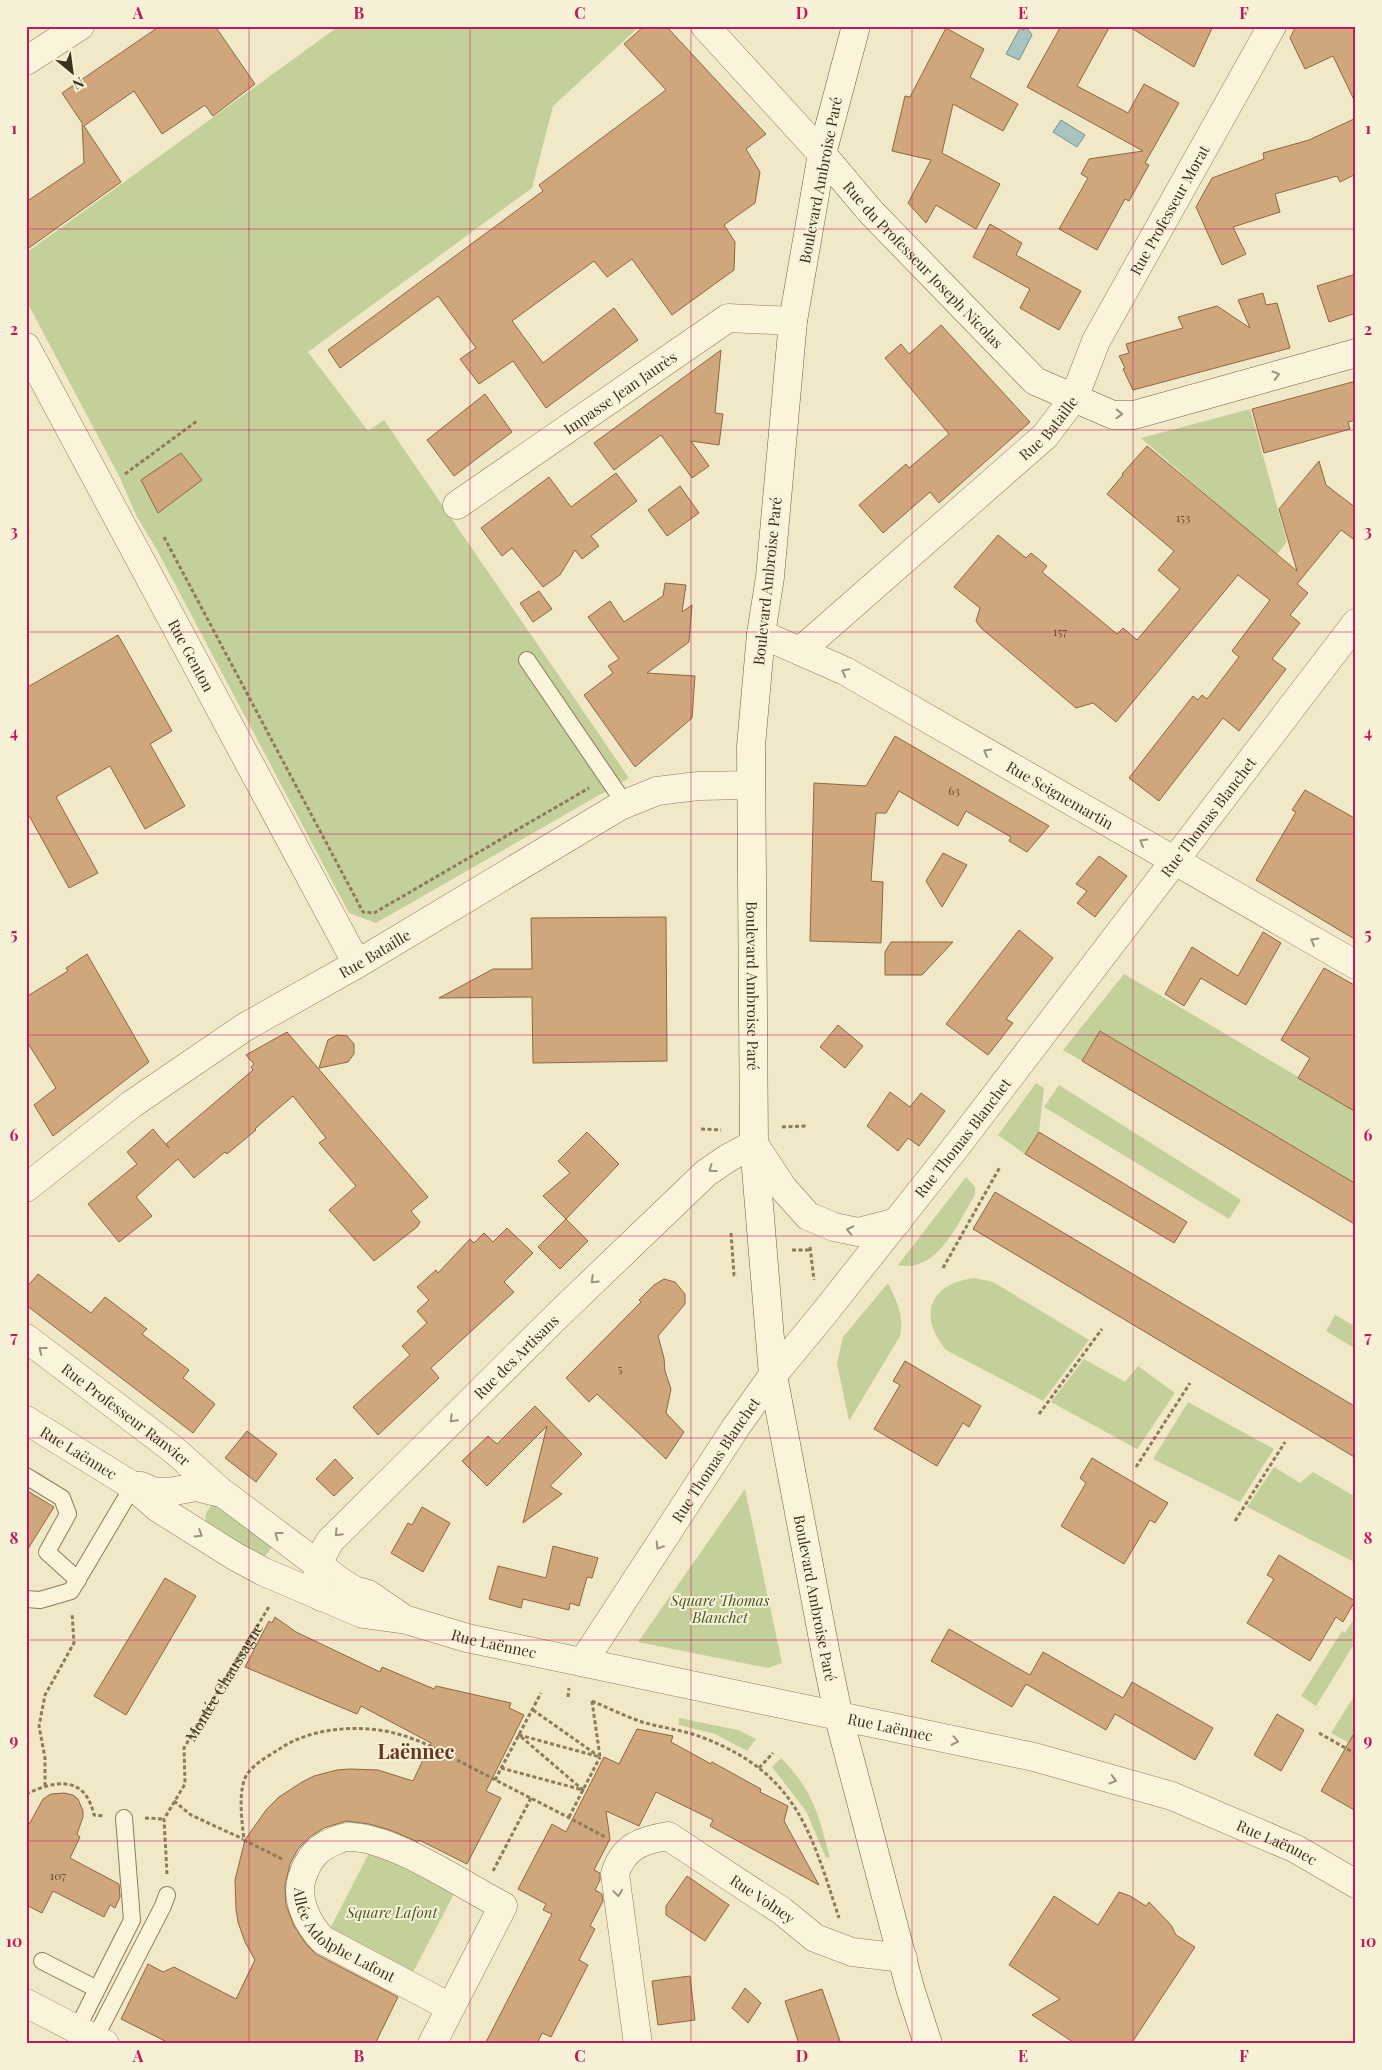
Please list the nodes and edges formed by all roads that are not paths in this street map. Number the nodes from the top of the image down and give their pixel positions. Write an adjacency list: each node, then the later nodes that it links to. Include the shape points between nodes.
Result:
1 (80, 26): 5 (street)
2 (706, 26): 6 (street, Rue du Professeur Joseph Nicolas)
3 (856, 26): 6 (street, Boulevard Ambroise Paré)
4 (1272, 26): 10 (street, Rue Professeur Morat, via 1096,341)
5 (26, 61)
6 (822, 154): 7 (street, Boulevard Ambroise Paré); 10 (street, Rue du Professeur Joseph Nicolas, via 871,212 1035,381)
7 (793, 321): 11 (street, Impasse Jean Jaurès, via 728,318); 13 (street, Boulevard Ambroise Paré, via 770,577)
8 (26, 347): 19 (street, Rue Genton)
9 (1356, 354): 10 (street, Rue Bataille, one-way to 9, via 1113,415 1134,415)
10 (1074, 398): 14 (street, Rue Bataille, via 1044,436)
11 (457, 505)
12 (1356, 623): 18 (street, Rue Thomas Blanchet)
13 (760, 634): 14 (street, Rue Seignemartin); 16 (street, Boulevard Ambroise Paré)
14 (800, 651): 18 (street, Rue Seignemartin, one-way to 14, via 845,671)
15 (527, 660): 17 (lane)
16 (751, 785): 17 (street, Rue Bataille, via 657,791); 21 (street, Boulevard Ambroise Paré)
17 (625, 804): 19 (street, Rue Bataille)
18 (1174, 860): 20 (street, Rue Seignemartin, one-way to 18); 23 (street, Rue Thomas Blanchet)
19 (357, 964): 22 (street, Rue Bataille, via 245,1027 188,1065 132,1104)
20 (1356, 965)
21 (754, 1144): 23 (street, one-way to 21, via 858,1232 834,1227 808,1216 783,1188); 25 (street, Boulevard Ambroise Paré); 32 (street, Rue des Artisans, one-way to 32, via 710,1170 692,1186 348,1522 330,1541)
22 (26, 1188)
23 (897, 1222): 25 (street, Rue Thomas Blanchet)
24 (26, 1338): 27 (street, Rue Professeur Ranvier, one-way to 24)
25 (773, 1375): 37 (street, Rue Thomas Blanchet, one-way to 37); 38 (street, Boulevard Ambroise Paré)
26 (26, 1420): 29 (street, Rue Laënnec)
27 (191, 1466): 30 (street, Rue Professeur Ranvier); 31 (street)
28 (26, 1476): 33 (lane, via 62,1498 68,1514 47,1552)
29 (133, 1486): 31 (street, Rue Laënnec); 33 (lane)
30 (224, 1494): 31 (street, Rue Laënnec, via 196,1487); 32 (street, Rue Laënnec, one-way to 30)
31 (163, 1500): 34 (street, Rue Laënnec, one-way to 34, via 241,1560)
32 (318, 1563): 34 (street); 36 (street, Rue Laënnec, via 340,1582 368,1594)
33 (75, 1585): 35 (lane, via 40,1600)
34 (321, 1596): 36 (street, Rue Laënnec, via 364,1614)
35 (26, 1599)
36 (407, 1620): 37 (street, Rue Laënnec, via 466,1638)
37 (583, 1662): 38 (street, Rue Laënnec)
38 (839, 1718): 40 (street, Rue Laënnec, one-way to 40, via 1034,1757 1172,1796 1296,1850); 42 (street, Boulevard Ambroise Paré)
39 (124, 1818): 44 (lane, via 132,1920)
40 (1356, 1884)
41 (167, 1895): 47 (lane)
42 (903, 1958): 49 (street, Rue Volney, one-way to 49, via 852,1952 815,1938 782,1912 668,1836 648,1839 619,1860 615,1874); 50 (street, Boulevard Ambroise Paré)
43 (42, 1961): 44 (lane)
44 (98, 1989): 47 (lane)
45 (26, 2003): 47 (street)
46 (450, 2007): 46 (street, Allée Adolphe Lafont, via 504,1906 421,1861 371,1839 346,1836 326,1844 313,1854 300,1883 302,1903 310,1924 323,1940); 48 (street, Allée Adolphe Lafont)
47 (92, 2037)
48 (432, 2044)
49 (638, 2044)
50 (928, 2044)

